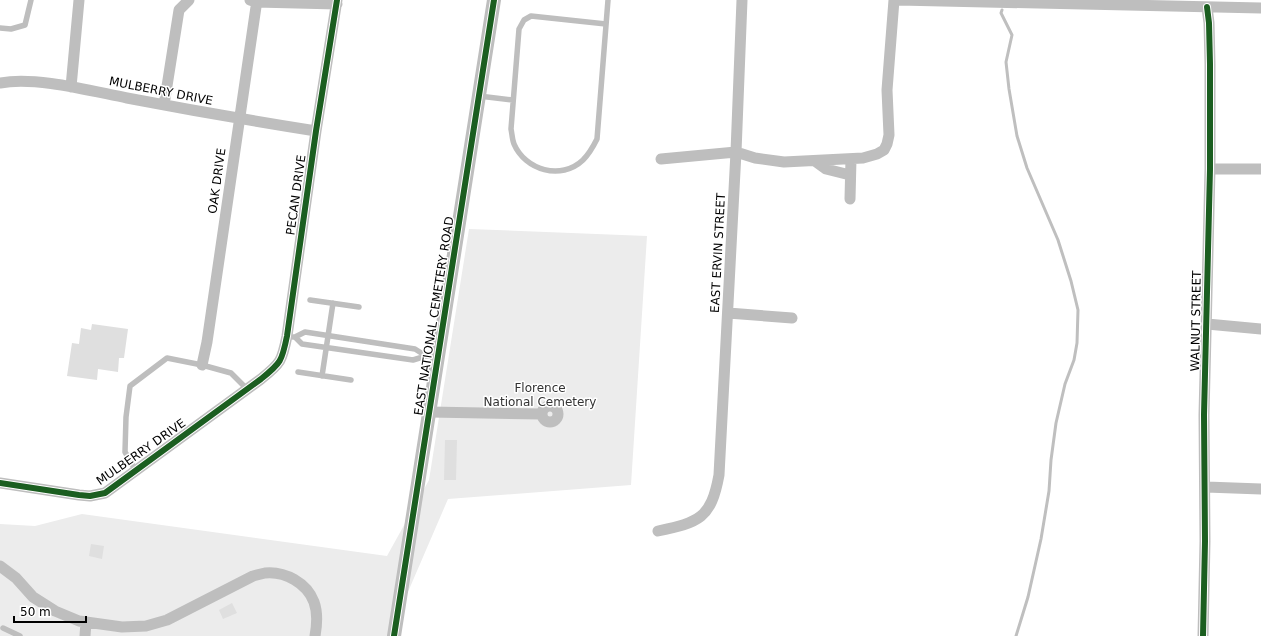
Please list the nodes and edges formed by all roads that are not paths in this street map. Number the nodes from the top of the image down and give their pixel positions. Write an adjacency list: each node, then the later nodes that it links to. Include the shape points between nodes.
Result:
1 (31, 0): 15 (lane, via 25,25 11,29)
2 (79, 0): 17 (street)
3 (189, 0): 20 (street, via 179,10)
4 (494, 0): 18 (street, EAST NATIONAL CEMETERY ROAD)
5 (608, 0): 14 (lane)
6 (742, 0): 23 (street, EAST ERVIN STREET)
7 (894, 0): 25 (street, via 887,90 887,144 884,150 877,154)
8 (899, 0): 9 (street)
9 (939, 0): 12 (street)
10 (254, 1): 11 (street); 21 (street, OAK DRIVE)
11 (337, 2): 22 (street, PECAN DRIVE)
12 (1211, 4): 13 (street); 27 (street, WALNUT STREET)
13 (1261, 8)
14 (606, 24): 19 (lane, via 531,16 524,20 519,28); 19 (lane, via 597,139 582,160 574,166 552,171 540,170 529,163 513,143)
15 (0, 28)
16 (0, 83): 17 (street, MULBERRY DRIVE, via 19,81)
17 (71, 87): 20 (street, MULBERRY DRIVE)
18 (479, 96): 19 (lane); 41 (street, EAST NATIONAL CEMETERY ROAD)
19 (513, 100)
20 (164, 105): 21 (street, MULBERRY DRIVE)
21 (239, 119): 22 (street, MULBERRY DRIVE); 42 (street, OAK DRIVE)
22 (316, 131): 38 (street, PECAN DRIVE)
23 (736, 152): 24 (street); 26 (street, via 778,162); 34 (street, EAST ERVIN STREET)
24 (661, 159)
25 (851, 159): 26 (street); 29 (street)
26 (815, 160): 29 (street, via 826,169)
27 (1210, 169): 28 (street); 36 (street, WALNUT STREET)
28 (1261, 169)
29 (850, 175): 30 (street)
30 (850, 199)
31 (310, 300): 32 (lane)
32 (333, 303): 33 (lane); 39 (lane)
33 (359, 307)
34 (728, 312): 35 (street); 54 (street, EAST ERVIN STREET, via 719,475 712,502 698,519)
35 (792, 318)
36 (1206, 324): 37 (street); 52 (street, WALNUT STREET)
37 (1261, 329)
38 (291, 336): 39 (lane, via 305,332); 40 (lane, via 302,344); 46 (street, PECAN DRIVE, via 280,363)
39 (328, 336): 40 (lane); 41 (lane, via 415,349)
40 (327, 347): 41 (lane, via 413,360); 44 (lane)
41 (433, 356): 48 (street, EAST NATIONAL CEMETERY ROAD)
42 (202, 365): 47 (lane, via 231,373); 50 (lane, via 167,358 130,386 125,452)
43 (298, 372): 44 (lane)
44 (322, 376): 45 (lane)
45 (351, 380)
46 (258, 382): 47 (street, MULBERRY DRIVE)
47 (247, 389): 50 (street, MULBERRY DRIVE)
48 (430, 412): 49 (street); 61 (street, EAST NATIONAL CEMETERY ROAD)
49 (542, 414)
50 (136, 471): 51 (street, MULBERRY DRIVE, via 105,493 90,496)
51 (0, 483)
52 (1206, 487): 53 (street); 62 (street, WALNUT STREET)
53 (1261, 489)
54 (658, 531)
55 (0, 566): 56 (street, via 16,578 33,597 55,611)
56 (86, 622): 59 (street); 60 (street, via 122,628 146,626 167,620 253,576 265,573 292,578 304,588 314,601 317,613)
57 (3, 628): 58 (lane)
58 (20, 636)
59 (85, 636)
60 (315, 636)
61 (394, 636)
62 (1203, 636)

